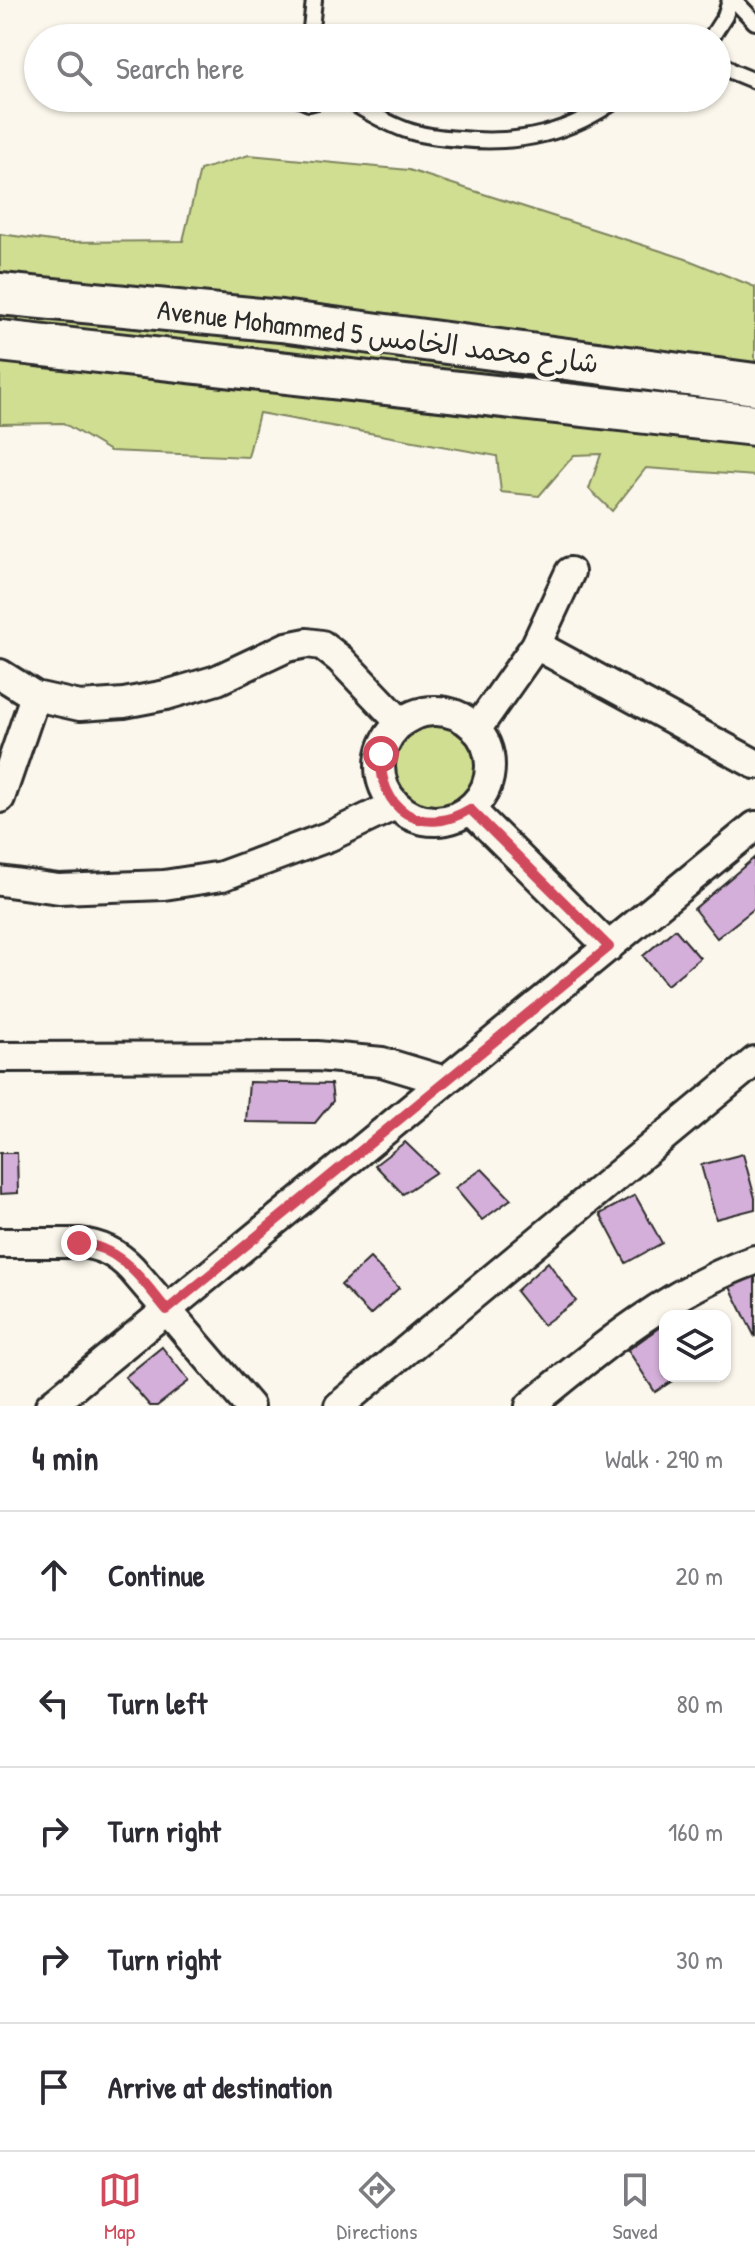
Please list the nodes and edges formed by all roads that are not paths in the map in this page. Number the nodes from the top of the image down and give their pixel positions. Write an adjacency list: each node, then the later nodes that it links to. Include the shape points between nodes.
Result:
1 (314, 0): 4 (lane)
2 (732, 0): 3 (lane); 5 (lane)
3 (755, 22)
4 (311, 24)
5 (720, 24)
6 (731, 70): 7 (lane)
7 (755, 81)
8 (369, 112): 9 (lane, via 409,131 496,143 552,132)
9 (596, 112)
10 (0, 294): 12 (main road, Avenue Mohammed 5 شارع محمد الخامس, via 281,321)
11 (0, 341): 13 (main road, Avenue Mohammed 5 شارع محمد الخامس)
12 (755, 384)
13 (755, 425)
14 (570, 572): 15 (street)
15 (536, 645): 19 (street); 20 (street)
16 (0, 674): 17 (street)
17 (35, 696): 18 (street, via 80,706 166,695 307,643 322,645 340,659); 21 (street)
18 (401, 723): 19 (street, via 415,715 448,713); 22 (street, via 388,736 380,763 385,790)
19 (476, 730): 23 (street, via 490,762 482,796)
20 (755, 764)
21 (0, 798)
22 (395, 805): 23 (street, via 424,821 456,817); 25 (street, via 222,876 164,885 59,889)
23 (470, 809): 26 (street)
24 (755, 826): 26 (street)
25 (0, 881)
26 (609, 947): 29 (street)
27 (0, 1057): 29 (street, via 317,1056 382,1062)
28 (755, 1061): 35 (street)
29 (445, 1081): 32 (street)
30 (0, 1243): 32 (street, via 103,1247 124,1260)
31 (755, 1260): 36 (street, via 653,1311)
32 (167, 1310): 33 (street); 34 (street)
33 (50, 1406)
34 (249, 1406)
35 (339, 1406)
36 (530, 1406)

